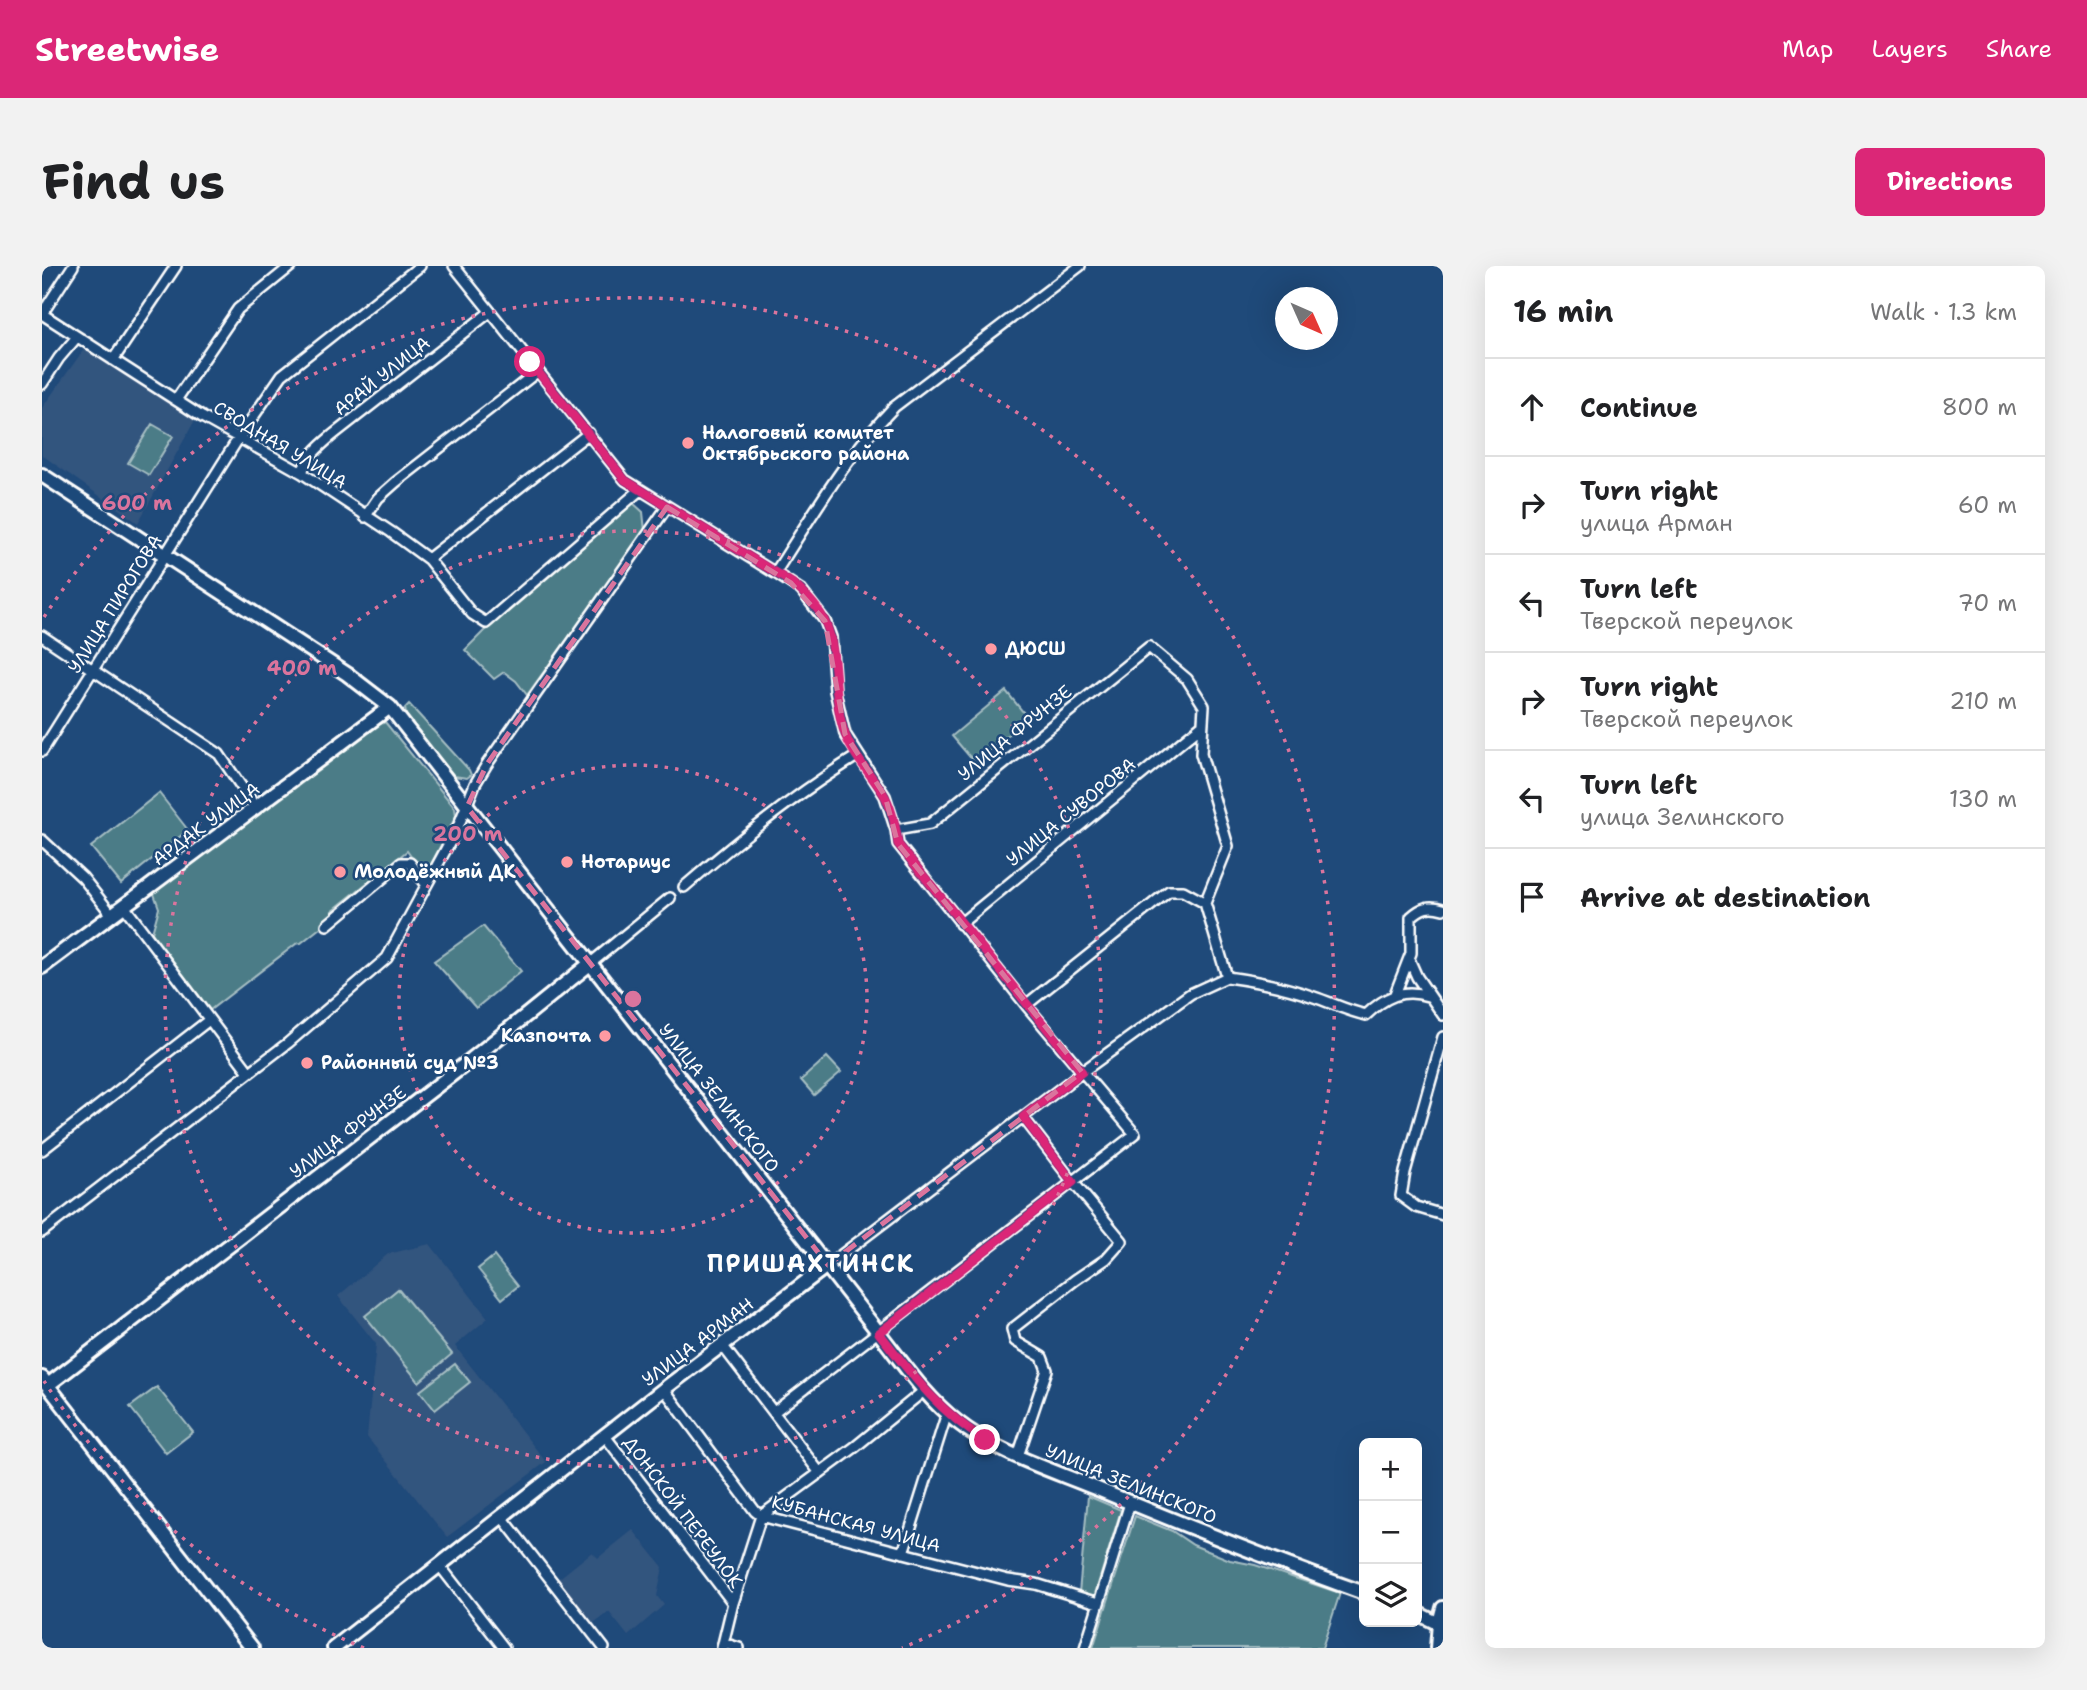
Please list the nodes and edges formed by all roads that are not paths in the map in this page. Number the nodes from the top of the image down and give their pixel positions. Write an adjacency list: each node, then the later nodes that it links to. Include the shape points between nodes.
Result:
1 (73, 266): 8 (street)
2 (176, 266): 10 (street)
3 (291, 266): 13 (street, via 238,309)
4 (420, 266): 15 (street, УЛИЦА ПИРОГОВА, via 282,375)
5 (454, 266): 7 (street)
6 (1080, 266): 23 (street, via 894,407 851,457)
7 (490, 312): 11 (street); 16 (street, АРАЙ УЛИЦА, via 334,433 305,463)
8 (42, 314): 9 (street, СВОДНАЯ УЛИЦА)
9 (77, 337): 10 (street, СВОДНАЯ УЛИЦА); 12 (street)
10 (113, 360): 13 (street, СВОДНАЯ УЛИЦА)
11 (537, 372): 14 (street); 20 (street, via 396,482)
12 (42, 384)
13 (176, 400): 15 (street, СВОДНАЯ УЛИЦА)
14 (589, 433): 18 (street, via 625,480); 22 (street)
15 (237, 439): 16 (street, СВОДНАЯ УЛИЦА); 21 (street, УЛИЦА ПИРОГОВА)
16 (302, 473): 20 (street, СВОДНАЯ УЛИЦА)
17 (42, 475): 21 (street, УЛИЦА ЗЕЛИНСКОГО)
18 (640, 490): 19 (street); 22 (street, СВОДНАЯ УЛИЦА, via 485,623 472,614)
19 (667, 506): 23 (street); 30 (street, via 487,764)
20 (365, 517): 22 (street, СВОДНАЯ УЛИЦА)
21 (164, 554): 25 (street, УЛИЦА ПИРОГОВА); 26 (street, УЛИЦА ЗЕЛИНСКОГО)
22 (428, 559)
23 (775, 573): 29 (street, via 801,590 825,621 845,734)
24 (42, 636): 25 (street)
25 (92, 668): 28 (street, УЛИЦА ПИРОГОВА); 31 (street, via 219,754)
26 (390, 706): 30 (street, УЛИЦА ЗЕЛИНСКОГО); 31 (street, АРДАК УЛИЦА)
27 (1201, 726): 32 (street, УЛИЦА ФРУНЗЕ, via 1204,706 1187,679 1149,647 930,824); 37 (street, via 1201,754 1228,846); 41 (street, УЛИЦА СУВОРОВА)
28 (42, 751)
29 (857, 756): 32 (street, via 885,796); 35 (street)
30 (467, 807): 34 (street); 44 (street, УЛИЦА ЗЕЛИНСКОГО)
31 (256, 808): 38 (street, АРДАК УЛИЦА)
32 (896, 830): 41 (street, via 898,844)
33 (42, 840): 40 (street, via 83,878)
34 (426, 884): 42 (street, via 410,863 401,863); 53 (street, via 387,958)
35 (684, 887)
36 (670, 898): 44 (street, УЛИЦА ФРУНЗЕ)
37 (1205, 903): 46 (street); 49 (street, via 1183,891 1169,891)
38 (124, 906): 40 (street, АРДАК УЛИЦА); 51 (street)
39 (1443, 909): 43 (street, via 1431,906 1411,917)
40 (112, 915): 45 (street, АРДАК УЛИЦА)
41 (960, 924): 49 (street)
42 (327, 925)
43 (1409, 959): 47 (street); 48 (street)
44 (591, 963): 60 (street, УЛИЦА ЗЕЛИНСКОГО); 63 (street, УЛИЦА ФРУНЗЕ)
45 (42, 967)
46 (1227, 977): 47 (street, via 1314,997 1366,1015); 54 (street, УЛИЦА АРМАН, via 1190,994)
47 (1395, 994): 48 (street)
48 (1428, 996): 50 (street)
49 (1026, 1005): 54 (street)
50 (1443, 1015)
51 (209, 1020): 53 (street); 56 (street)
52 (1443, 1037): 58 (street, via 1401,1196 1416,1207)
53 (249, 1072): 59 (street)
54 (1082, 1072): 55 (street, УЛИЦА АРМАН); 57 (street, via 1135,1134)
55 (1023, 1117): 57 (street); 60 (street, УЛИЦА АРМАН)
56 (42, 1150)
57 (1073, 1182): 61 (street); 69 (street, via 1122,1241 1106,1259 1012,1329 1015,1341 1042,1357 1047,1370)
58 (1443, 1215)
59 (42, 1232)
60 (828, 1265): 61 (street, УЛИЦА ЗЕЛИНСКОГО); 62 (street, УЛИЦА АРМАН)
61 (879, 1333): 65 (street, УЛИЦА ЗЕЛИНСКОГО); 66 (street)
62 (722, 1345): 64 (street, УЛИЦА АРМАН); 66 (street)
63 (44, 1384): 83 (street)
64 (664, 1389): 68 (street, УЛИЦА АРМАН); 72 (street, КУБАНСКАЯ УЛИЦА)
65 (925, 1390): 67 (street, УЛИЦА ЗЕЛИНСКОГО); 70 (street)
66 (774, 1412): 70 (street)
67 (947, 1413): 69 (street, УЛИЦА ЗЕЛИНСКОГО); 74 (street)
68 (605, 1436): 73 (street, УЛИЦА АРМАН); 77 (street, ДОНСКОЙ ПЕРЕУЛОК)
69 (1018, 1456): 71 (street, УЛИЦА ЗЕЛИНСКОГО)
70 (820, 1473): 72 (street)
71 (1130, 1503): 76 (street, УЛИЦА ЗЕЛИНСКОГО); 78 (street)
72 (761, 1516): 74 (street, КУБАНСКАЯ УЛИЦА); 77 (street)
73 (502, 1517): 75 (street, УЛИЦА АРМАН); 86 (street)
74 (903, 1553): 78 (street, КУБАНСКАЯ УЛИЦА)
75 (440, 1566): 84 (street, УЛИЦА АРМАН); 85 (street)
76 (1359, 1591)
77 (733, 1603): 82 (street, ДОНСКОЙ ПЕРЕУЛОК)
78 (1098, 1603): 88 (street)
79 (1443, 1608): 81 (street)
80 (1422, 1616): 81 (street)
81 (1441, 1625): 89 (street)
82 (722, 1646): 87 (street)
83 (252, 1648)
84 (334, 1648)
85 (504, 1648)
86 (604, 1648)
87 (739, 1648)
88 (1085, 1648)
89 (1437, 1648)

